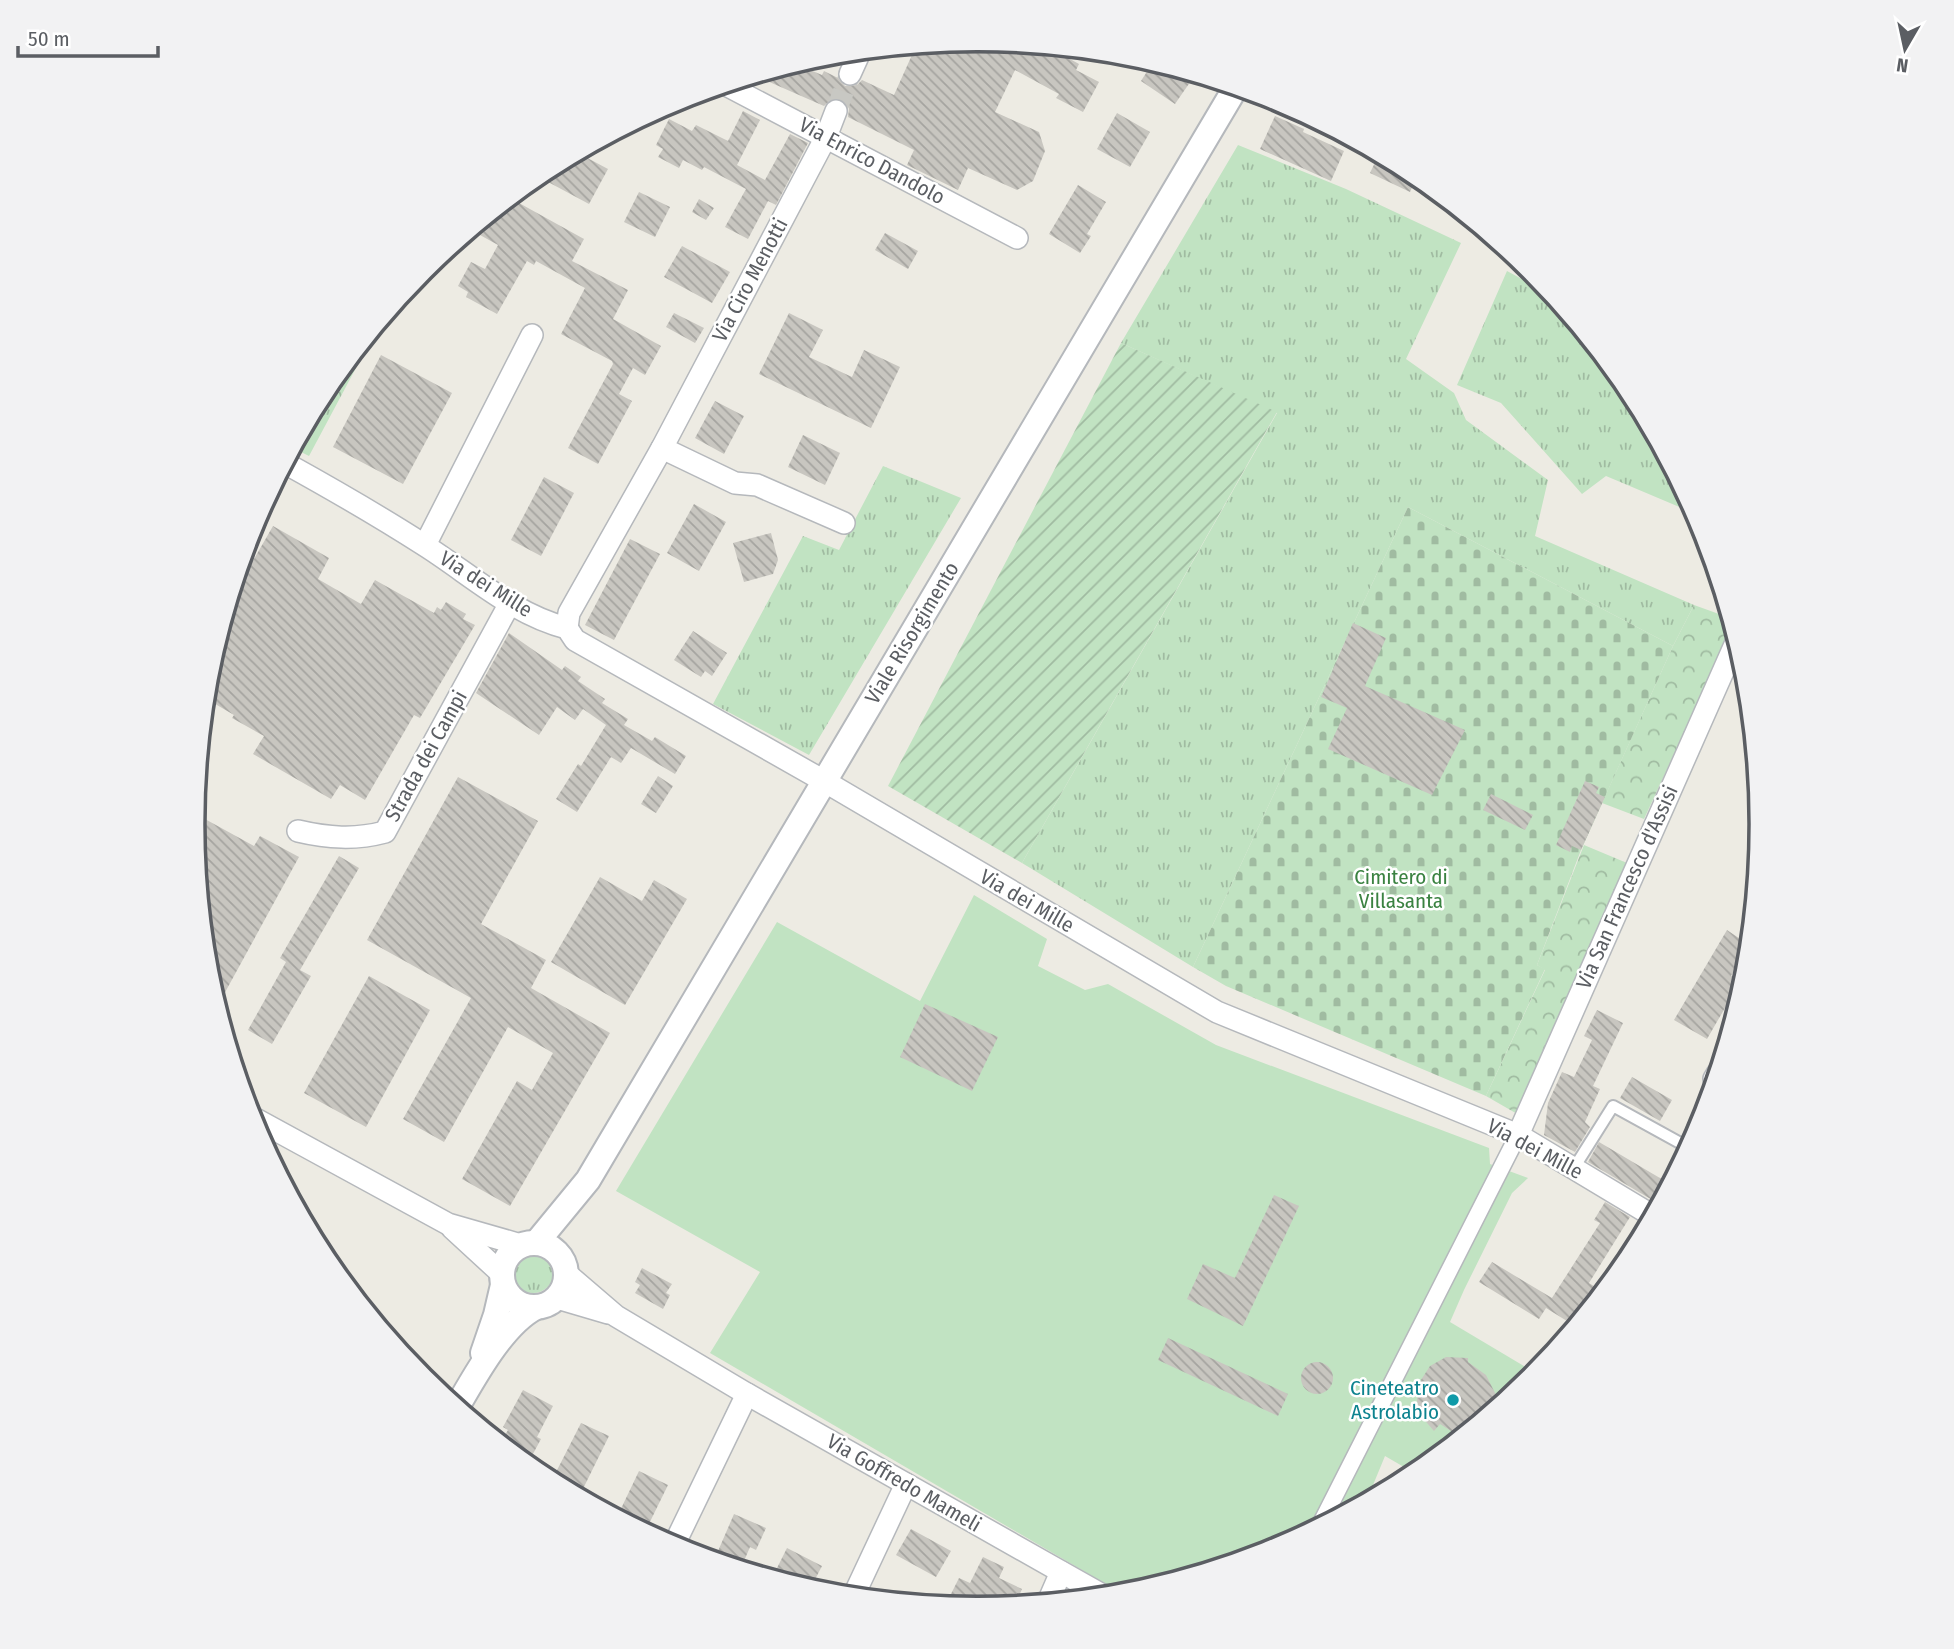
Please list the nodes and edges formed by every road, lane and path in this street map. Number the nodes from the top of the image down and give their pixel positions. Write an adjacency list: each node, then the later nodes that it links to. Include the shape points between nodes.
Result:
1 (855, 62): 2 (street)
2 (850, 74)
3 (737, 91): 6 (street, Via Enrico Dandolo)
4 (1231, 95): 16 (street, Viale Risorgimento)
5 (836, 111): 6 (street, Via Ciro Menotti)
6 (826, 137): 7 (street, Via Enrico Dandolo); 9 (street, Via Ciro Menotti)
7 (1017, 238)
8 (532, 335): 12 (street, Via dei Mille)
9 (662, 448): 11 (street, via 735,483 757,485); 14 (street, Via Ciro Menotti, via 569,613)
10 (293, 468): 12 (street, Via dei Mille)
11 (844, 523)
12 (425, 545): 13 (street, Via dei Mille)
13 (510, 603): 14 (street, Via dei Mille); 17 (street, Strada dei Campi, via 385,832 345,838)
14 (567, 628): 16 (street, Via dei Mille, via 575,640)
15 (1730, 656): 19 (street, Via San Francesco d'Assisi)
16 (824, 781): 19 (street, Via dei Mille, via 1217,1012); 22 (street, Viale Risorgimento)
17 (298, 831)
18 (266, 1125): 24 (street)
19 (1518, 1135): 21 (street, Via dei Mille); 34 (street)
20 (1680, 1143): 21 (lane, via 1613,1106)
21 (1574, 1168): 23 (street, Via dei Mille)
22 (588, 1180): 25 (street, Viale Risorgimento); 26 (street, Viale Risorgimento, via 569,1227)
23 (1645, 1211)
24 (448, 1224): 25 (street); 27 (street)
25 (529, 1244): 26 (street, via 552,1247); 27 (street, via 508,1256)
26 (565, 1267): 28 (street, via 564,1289); 29 (street, Via Goffredo Mameli)
27 (503, 1279): 28 (street, via 518,1302); 30 (street)
28 (546, 1302): 29 (street, Via Goffredo Mameli); 30 (street, via 524,1313)
29 (616, 1316): 31 (street, Via Goffredo Mameli)
30 (475, 1376): 32 (street)
31 (747, 1394): 33 (street, Via Goffredo Mameli); 35 (street)
32 (462, 1399)
33 (906, 1484): 36 (street, Via Goffredo Mameli); 37 (street)
34 (1325, 1513)
35 (678, 1536)
36 (1061, 1572): 38 (street, Via Goffredo Mameli); 39 (street)
37 (858, 1587)
38 (1090, 1588)
39 (1052, 1593)

